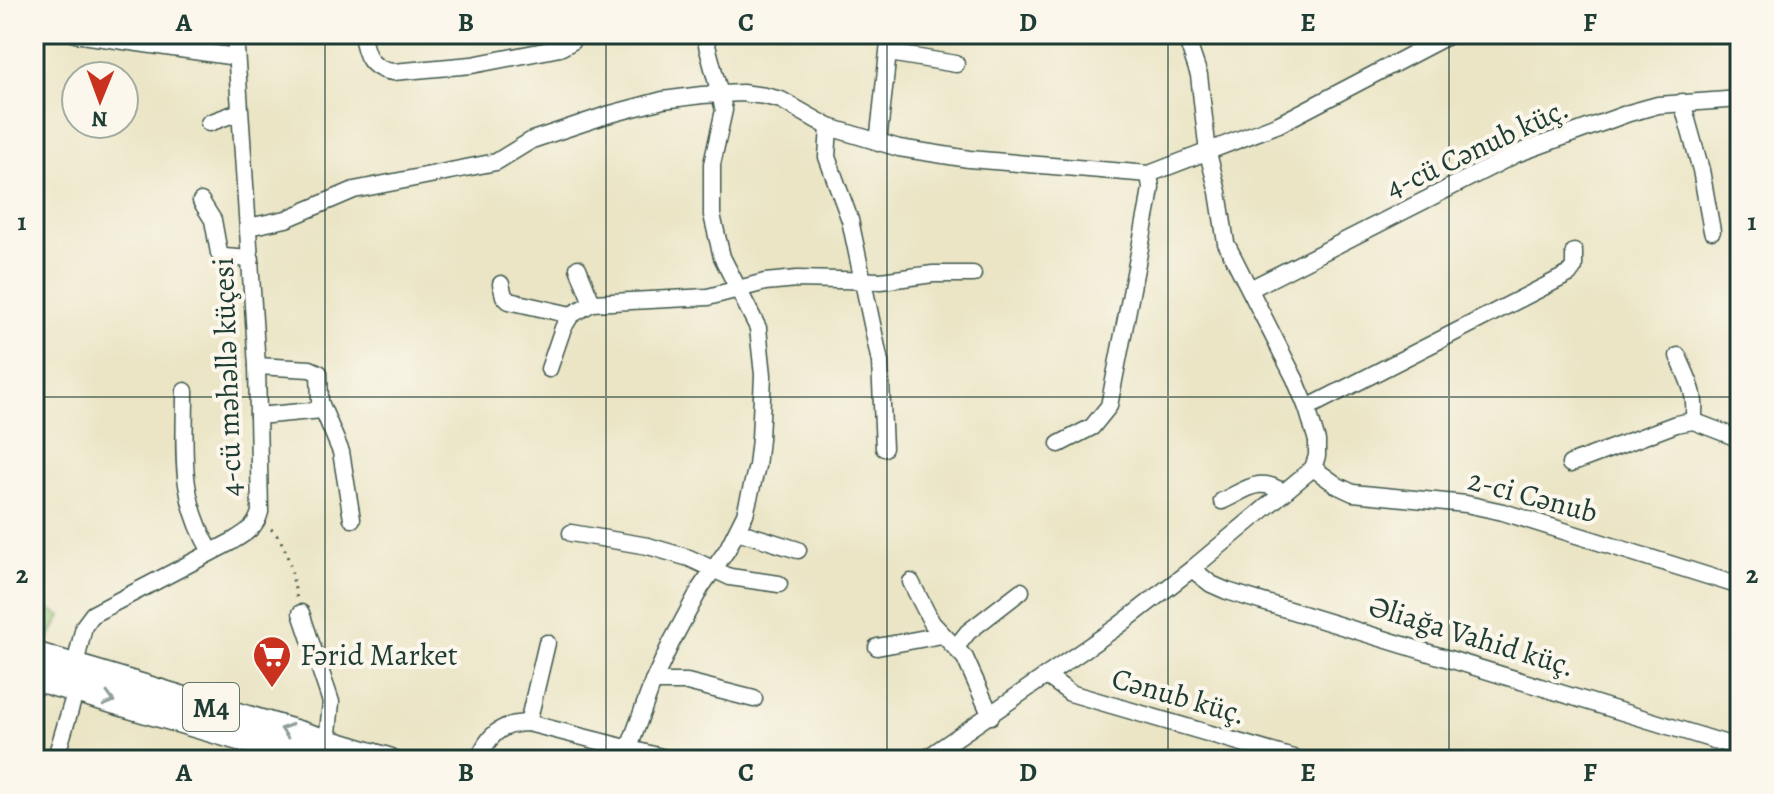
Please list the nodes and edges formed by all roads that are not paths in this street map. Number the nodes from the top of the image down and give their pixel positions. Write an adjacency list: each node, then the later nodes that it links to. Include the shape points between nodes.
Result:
1 (75, 34): 10 (street)
2 (235, 34): 10 (street, 4-cü məhəllə küçesi)
3 (362, 34): 4 (street, via 368,60 393,72 472,65 560,48)
4 (576, 34)
5 (704, 34): 12 (street)
6 (890, 34): 9 (street)
7 (1185, 34): 19 (street, via 1199,75)
8 (1451, 34): 19 (street, via 1279,124)
9 (889, 53): 11 (street); 18 (street)
10 (236, 57): 15 (street, 4-cü məhəllə küçesi)
11 (956, 64)
12 (722, 94): 17 (street, via 781,100); 22 (street, via 683,97 607,115 532,140 496,162 354,190 286,219); 30 (street, via 723,123 712,164 712,215 719,248)
13 (1740, 99): 14 (street, 4-cü Cənub küç.)
14 (1682, 102): 23 (street); 31 (street, 4-cü Cənub küç., via 1629,113 1516,154)
15 (239, 112): 16 (street); 22 (street, 4-cü məhəllə küçesi)
16 (209, 123)
17 (829, 127): 18 (street); 28 (street, via 827,157 850,220)
18 (878, 143): 20 (street, via 969,159)
19 (1208, 153): 20 (street); 31 (street, via 1226,243)
20 (1149, 174): 43 (street, via 1148,207 1109,406 1092,427)
21 (201, 201): 25 (street, via 213,220 219,253)
22 (248, 227): 25 (street, 4-cü məhəllə küçesi)
23 (1712, 231)
24 (1574, 252): 38 (street, via 1569,274)
25 (251, 259): 35 (street, 4-cü məhəllə küçesi)
26 (578, 268): 32 (street)
27 (973, 274): 28 (street)
28 (863, 282): 30 (street, via 797,279); 44 (street, via 883,380)
29 (501, 284): 33 (street, via 509,301)
30 (738, 289): 32 (street, via 678,300); 50 (street, via 758,328 763,375 757,466)
31 (1250, 289): 38 (street)
32 (592, 303): 33 (street)
33 (571, 315): 36 (street)
34 (1678, 356): 41 (street, via 1694,392)
35 (257, 366): 39 (street, via 319,373); 40 (street, 4-cü məhəllə küçesi)
36 (549, 369)
37 (185, 391): 53 (street, via 188,499)
38 (1307, 408): 46 (street, via 1317,441)
39 (322, 410): 40 (street); 49 (street, via 341,452)
40 (258, 416): 53 (street, 4-cü məhəllə küçesi, via 257,521)
41 (1693, 421): 42 (street); 45 (street)
42 (1740, 439)
43 (1059, 444)
44 (884, 448)
45 (1570, 464)
46 (1313, 468): 47 (street); 58 (street, 2-ci Cənub, via 1353,493 1503,512)
47 (1284, 493): 48 (street, via 1266,483); 54 (street)
48 (1222, 501)
49 (352, 519)
50 (737, 531): 52 (street); 55 (street)
51 (571, 533): 55 (street, via 648,546)
52 (798, 550)
53 (211, 552): 68 (street, 4-cü məhəllə küçesi, via 93,614 84,626)
54 (1192, 569): 66 (street); 74 (street, Əliağa Vahid küç., via 1227,591)
55 (713, 570): 57 (street); 69 (street)
56 (911, 582): 61 (street)
57 (779, 584)
58 (1740, 586)
59 (1021, 591): 64 (street)
60 (301, 613): 75 (street, via 331,702)
61 (942, 635): 63 (street); 64 (street)
62 (547, 643): 72 (street)
63 (877, 647)
64 (956, 647): 71 (street)
65 (34, 654): 68 (highway, M4)
66 (1047, 676): 71 (street); 81 (street, Cənub küç., via 1070,693)
67 (34, 678): 68 (highway, M4)
68 (75, 678): 75 (highway, M4); 76 (street, 4-cü məhəllə küçesi)
69 (653, 682): 70 (street, via 687,682); 73 (street)
70 (754, 699)
71 (991, 716): 80 (street)
72 (528, 723): 73 (street); 78 (street, via 503,726 492,734)
73 (629, 748): 79 (street)
74 (1740, 748)
75 (321, 751): 77 (highway, M4)
76 (60, 759)
77 (388, 760)
78 (478, 760)
79 (673, 760)
80 (924, 760)
81 (1300, 760)

